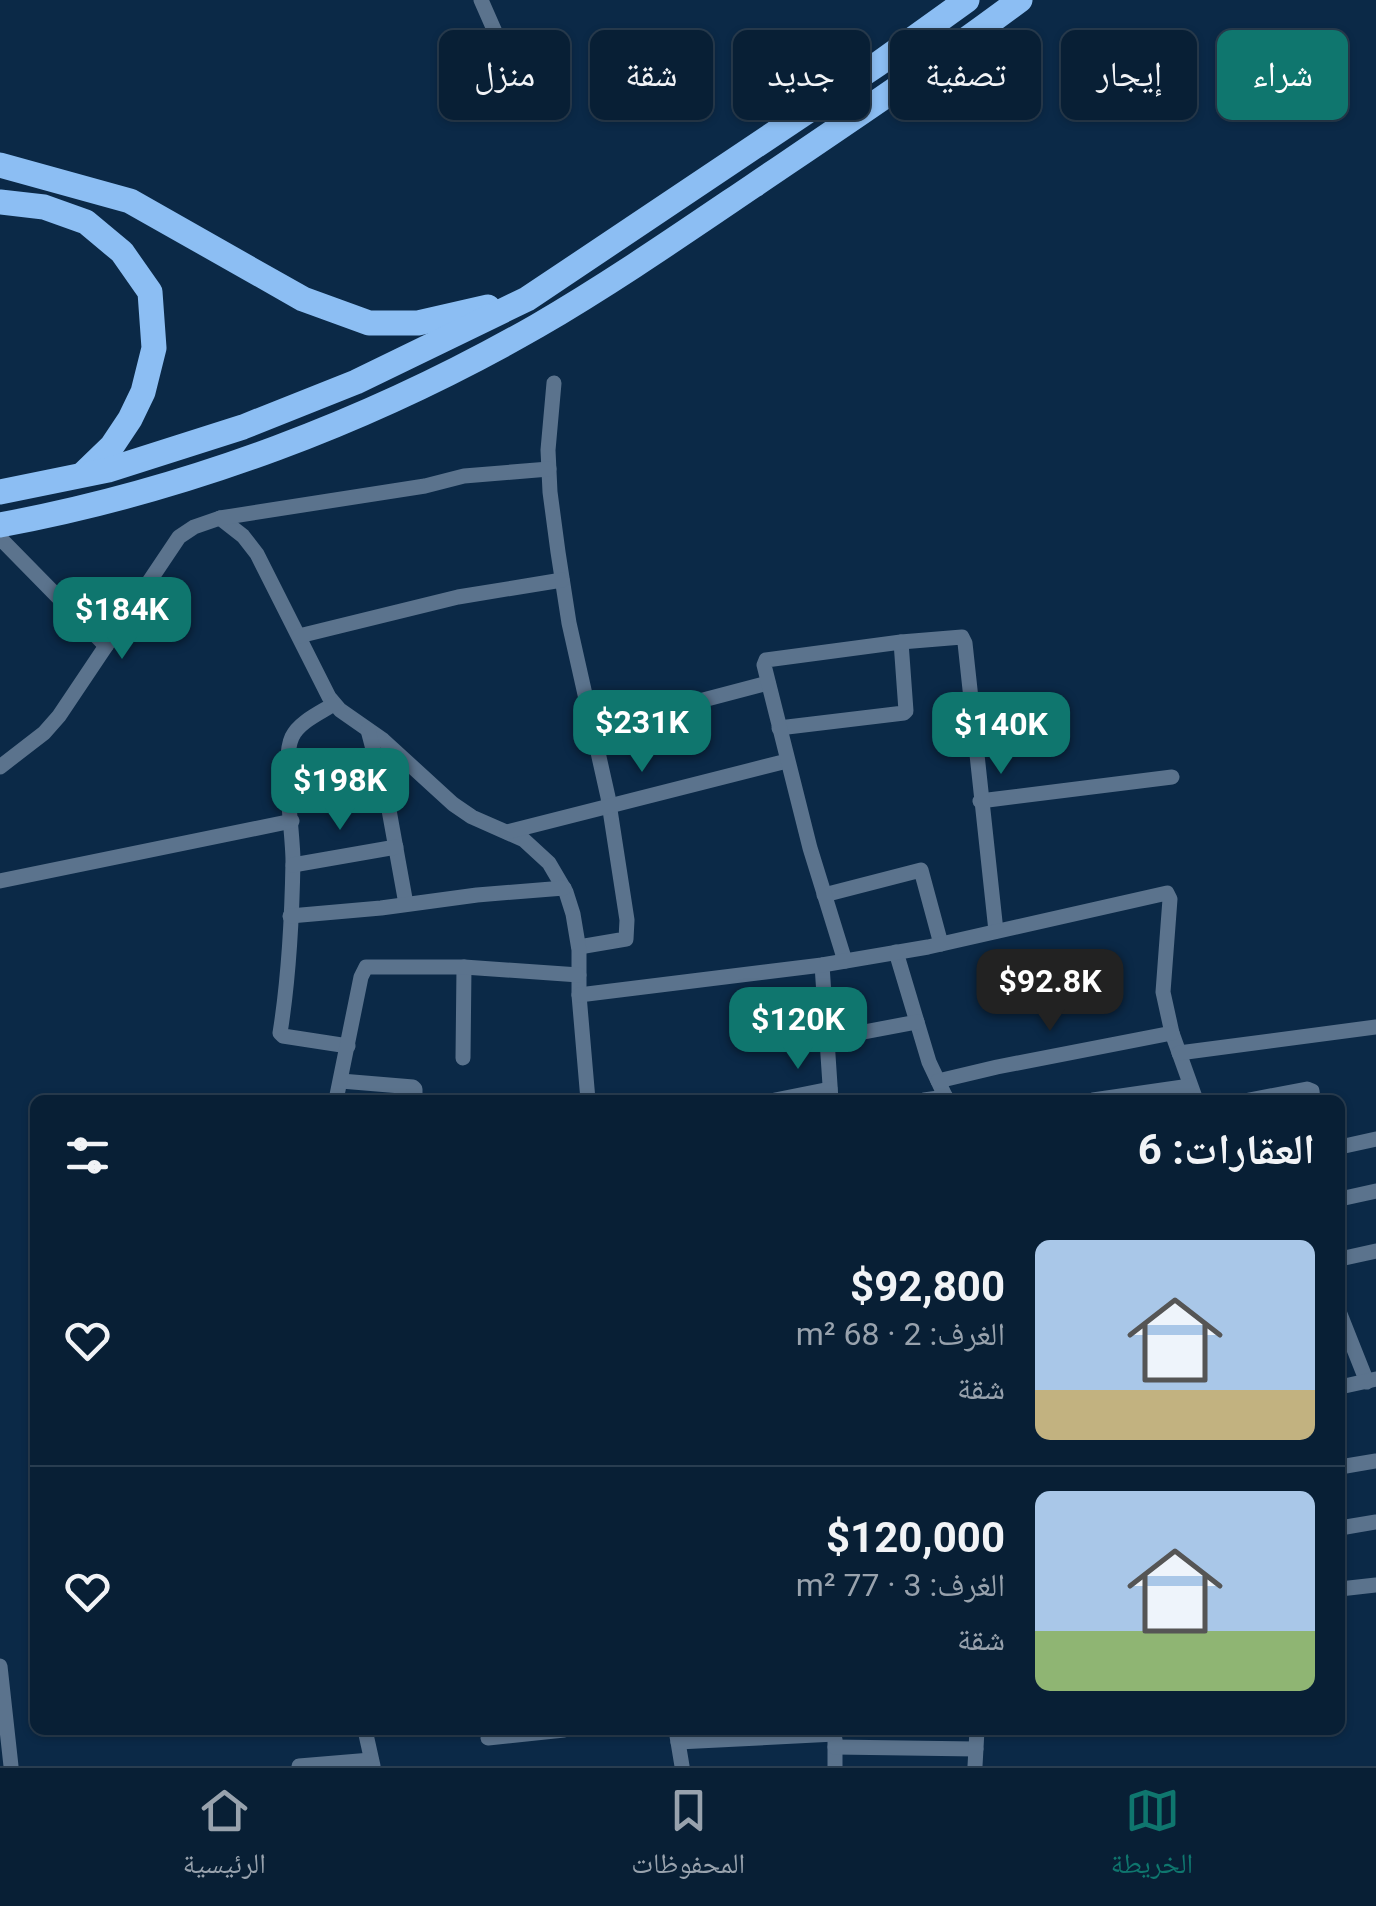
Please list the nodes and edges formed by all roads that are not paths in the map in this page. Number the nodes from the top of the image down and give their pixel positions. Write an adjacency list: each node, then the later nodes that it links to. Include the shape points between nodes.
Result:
1 (481, 0): 4 (street)
2 (966, 0): 7 (main road)
3 (1020, 0): 13 (main road, via 644,260 483,356 254,456 141,492)
4 (494, 30)
5 (0, 165): 7 (main road, via 130,201 304,299 370,322 418,323)
6 (0, 202): 10 (main road, via 44,207 86,222 122,252 150,292 154,348 143,392 112,446)
7 (527, 299): 10 (main road, via 300,405)
8 (554, 382): 9 (street)
9 (549, 469): 12 (street, via 464,476); 15 (street)
10 (82, 474): 11 (main road)
11 (0, 492)
12 (220, 518): 16 (street, via 257,554); 18 (street, via 179,537)
13 (0, 525)
14 (0, 538): 18 (street)
15 (562, 580): 16 (street, via 458,597); 22 (street)
16 (299, 636): 20 (street)
17 (901, 642): 19 (street, via 766,660); 21 (street, via 904,714); 27 (street, via 962,637)
18 (106, 646): 25 (street, via 59,716)
19 (768, 683): 21 (street); 22 (street)
20 (334, 704): 23 (street); 29 (street, via 290,740)
21 (779, 728): 24 (street)
22 (592, 729): 28 (street)
23 (368, 730): 30 (street, via 453,804); 31 (street)
24 (787, 761): 28 (street); 35 (street)
25 (0, 768)
26 (1172, 776): 27 (street)
27 (980, 801): 38 (street)
28 (610, 807): 30 (street); 40 (street, via 627,936)
29 (292, 820): 32 (street); 33 (street)
30 (507, 832): 34 (street, via 540,852)
31 (396, 847): 32 (street); 36 (street)
32 (293, 865): 37 (street)
33 (0, 881)
34 (564, 888): 36 (street); 40 (street)
35 (824, 895): 39 (street, via 921,870); 42 (street)
36 (406, 904): 37 (street)
37 (290, 916): 51 (street, via 280,1034)
38 (996, 931): 39 (street); 49 (street, via 1167,894 1163,992)
39 (941, 944): 41 (street)
40 (578, 947): 45 (street)
41 (896, 952): 42 (street); 47 (street)
42 (846, 961): 43 (street)
43 (822, 966): 46 (street); 50 (street)
44 (464, 967): 45 (street); 51 (street, via 366,967); 53 (street)
45 (579, 974): 46 (street)
46 (579, 995): 60 (street)
47 (917, 1022): 50 (street); 55 (street)
48 (1376, 1027): 52 (street)
49 (1172, 1033): 52 (street); 55 (street)
50 (827, 1039): 57 (street)
51 (348, 1046): 54 (street)
52 (1179, 1053): 56 (street)
53 (463, 1058)
54 (342, 1082): 58 (street); 59 (street, via 413,1087)
55 (944, 1093)
56 (1193, 1093): 61 (street)
57 (830, 1094)
58 (338, 1095)
59 (415, 1095)
60 (588, 1095)
61 (1164, 1095)
62 (1278, 1095): 63 (street)
63 (1312, 1095)
64 (1376, 1139): 65 (street)
65 (1345, 1146)
66 (1376, 1191): 67 (street)
67 (1345, 1198)
68 (1376, 1251): 69 (street)
69 (1345, 1258)
70 (1345, 1325): 71 (street)
71 (1371, 1380): 72 (street)
72 (1345, 1386)
73 (1376, 1461): 74 (street)
74 (1345, 1466)
75 (1376, 1522): 76 (street)
76 (1345, 1527)
77 (1376, 1585): 78 (street)
78 (1345, 1588)
79 (0, 1666): 88 (street)
80 (366, 1735): 87 (street)
81 (516, 1735): 85 (street)
82 (976, 1735): 86 (street)
83 (677, 1736): 84 (street); 90 (street)
84 (835, 1737): 86 (street); 91 (street)
85 (488, 1738)
86 (976, 1749): 92 (street)
87 (372, 1763): 89 (street)
88 (10, 1766)
89 (299, 1766)
90 (682, 1766)
91 (835, 1766)
92 (975, 1766)

